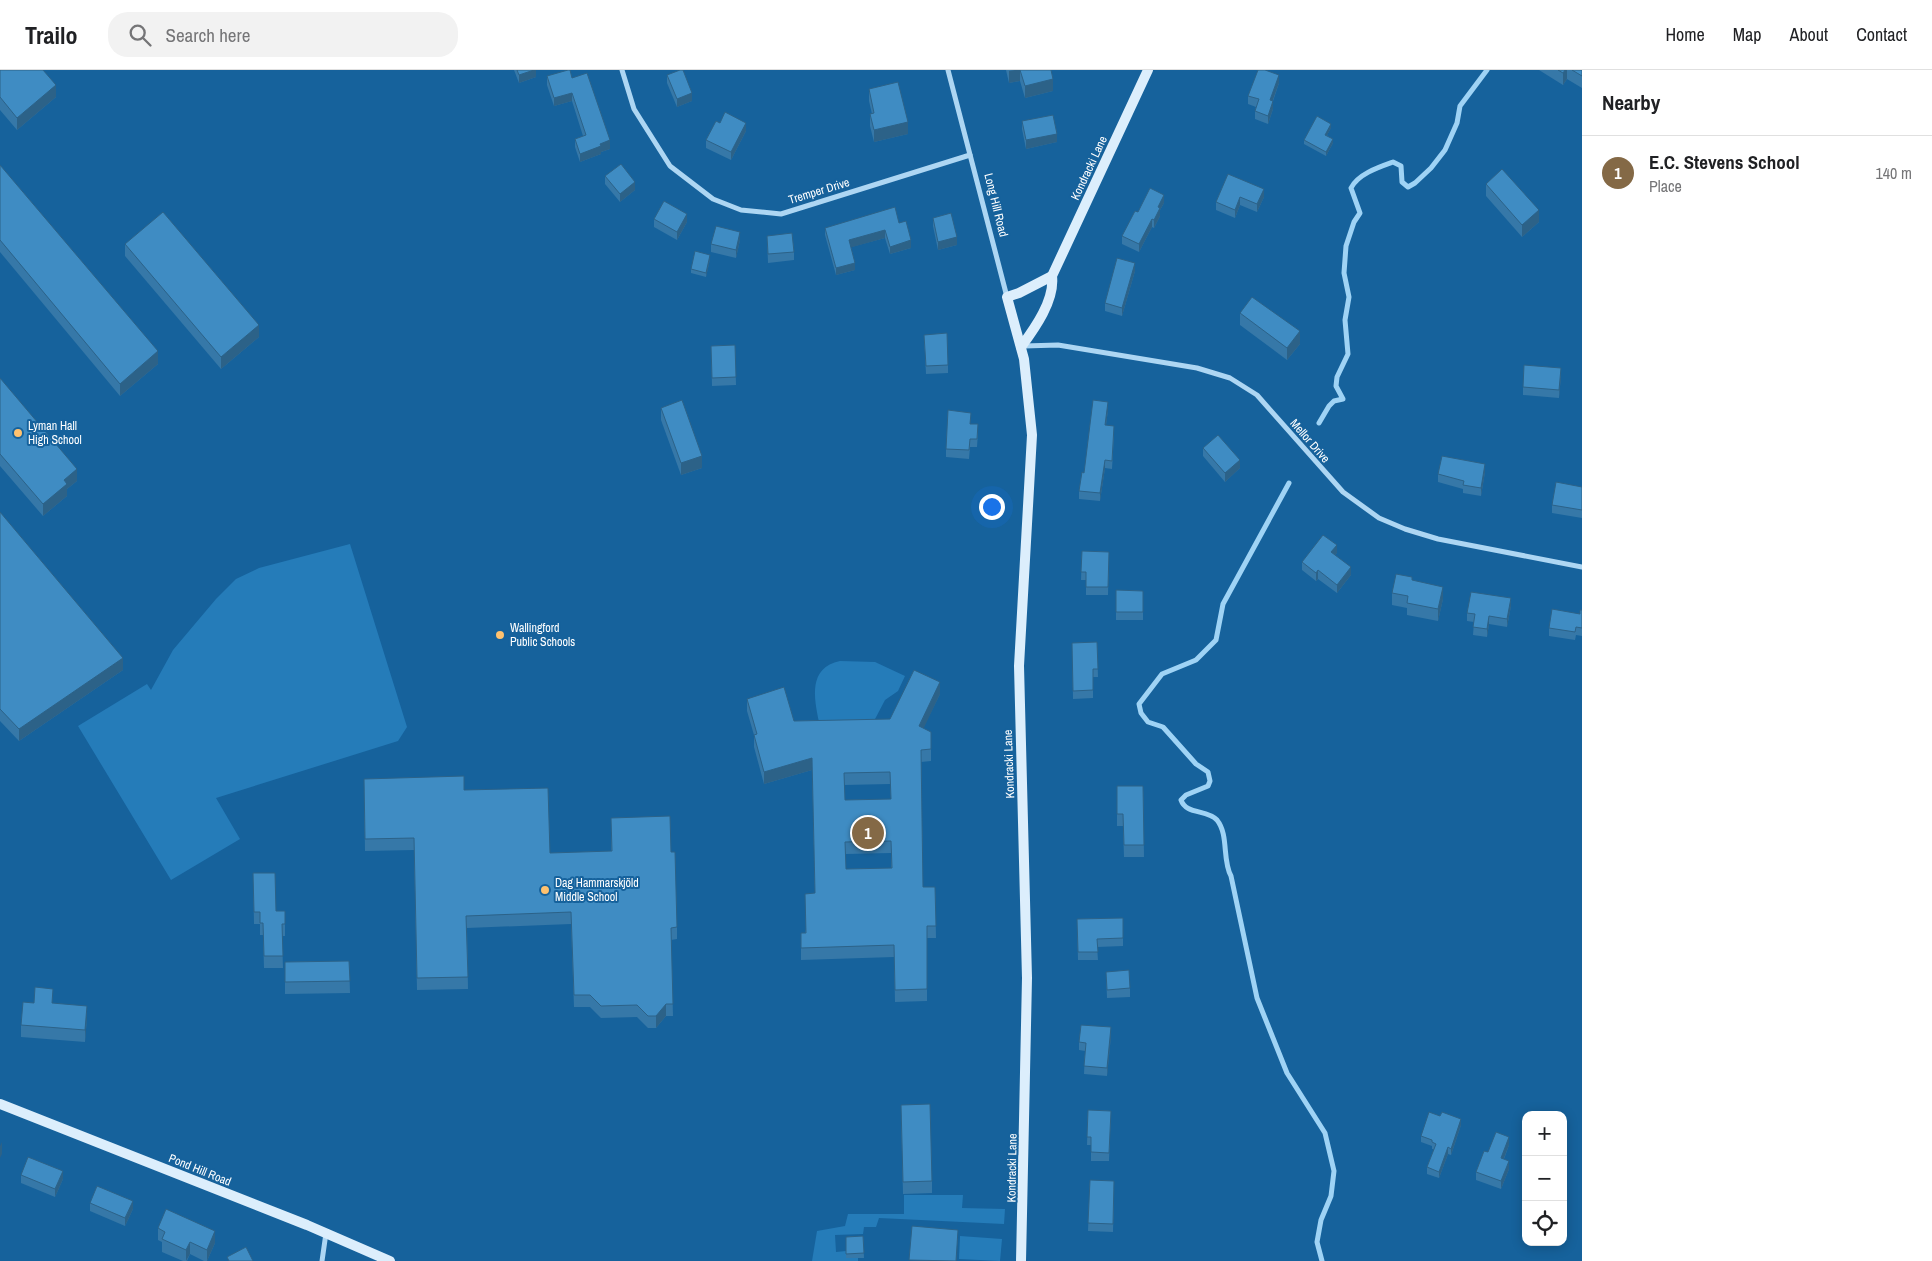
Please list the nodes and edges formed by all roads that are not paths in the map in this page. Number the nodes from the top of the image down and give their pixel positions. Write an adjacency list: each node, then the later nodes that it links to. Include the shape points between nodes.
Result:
1 (622, 70): 4 (street, Tremper Drive, via 634,109 670,166 714,199 741,210 781,214)
2 (948, 70): 4 (street, Long Hill Road)
3 (1148, 70): 5 (main road, Kondracki Lane)
4 (970, 155): 6 (street, Long Hill Road)
5 (1052, 276): 6 (main road); 7 (main road, Kondracki Lane, via 1052,290 1039,320)
6 (1007, 297): 7 (main road, Long Hill Road)
7 (1021, 347): 8 (street, Mellor Drive, via 1058,345 1197,368 1230,378 1257,395 1343,492 1379,518 1438,539); 13 (main road, Kondracki Lane, via 1032,435 1019,674 1028,978)
8 (1582, 567)
9 (0, 1104): 10 (main road, Pond Hill Road)
10 (326, 1233): 11 (street); 12 (main road, Pond Hill Road)
11 (322, 1261)
12 (390, 1261)
13 (1021, 1261)

